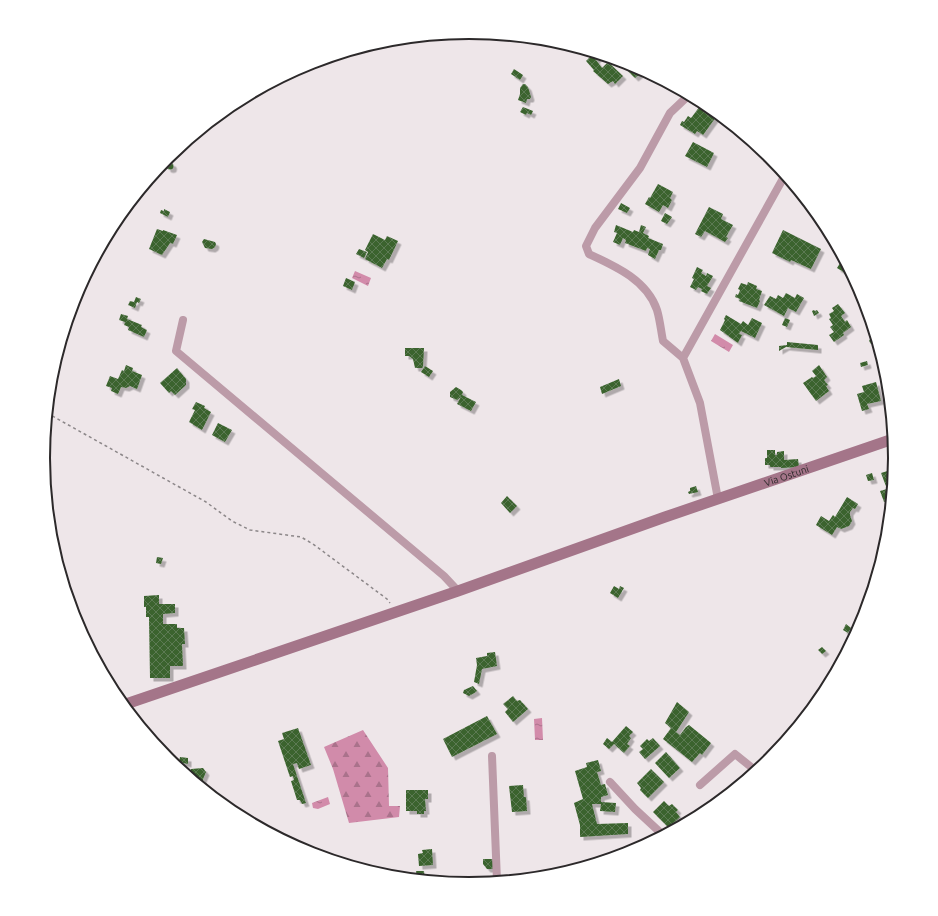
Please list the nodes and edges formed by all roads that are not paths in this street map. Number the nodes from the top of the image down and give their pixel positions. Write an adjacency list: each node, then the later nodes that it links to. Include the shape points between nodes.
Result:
1 (685, 99): 4 (street, via 670,113 640,168 595,228 586,246 589,254 610,263 635,279 650,296 657,310 663,341)
2 (782, 180): 4 (street)
3 (183, 320): 7 (street, via 176,351 444,576)
4 (683, 358): 6 (street, via 700,403)
5 (887, 441): 6 (main road, Via Ostuni)
6 (718, 499): 7 (main road, Via Ostuni)
7 (458, 591): 8 (main road, Via Ostuni)
8 (130, 703)
9 (492, 756): 14 (street)
10 (751, 767): 12 (street, via 735,754)
11 (610, 782): 13 (street)
12 (700, 785)
13 (659, 831)
14 (497, 876)

